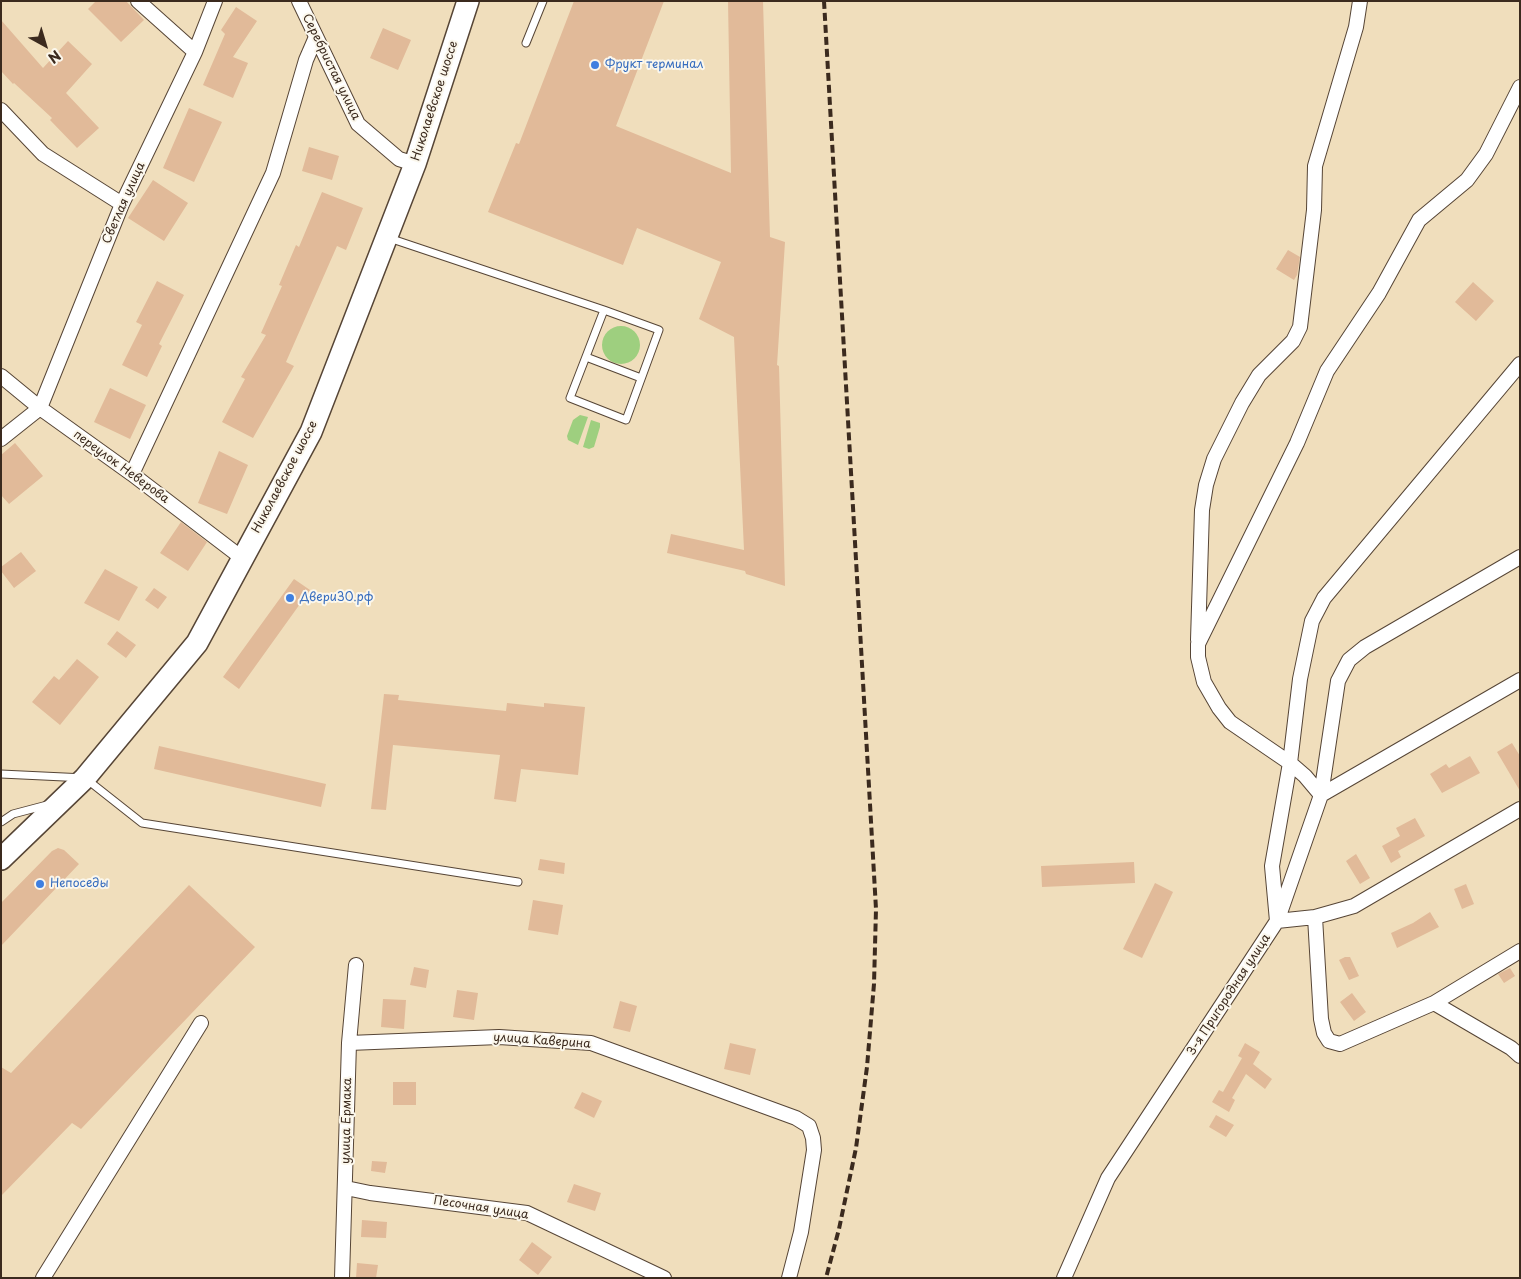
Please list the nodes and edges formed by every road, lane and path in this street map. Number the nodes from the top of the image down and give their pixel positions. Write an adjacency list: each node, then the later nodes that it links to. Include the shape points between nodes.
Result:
1 (138, 1): 9 (street)
2 (215, 1): 9 (street, Светлая улица)
3 (299, 1): 7 (street, Серебристая улица)
4 (468, 1): 12 (main road, Николаевское шоссе)
5 (543, 1): 8 (lane)
6 (1360, 1): 25 (street, via 1356,27 1315,166 1314,210 1300,327 1293,341 1259,375 1242,403 1214,459 1206,485 1202,510)
7 (316, 37): 12 (street, Серебристая улица, via 358,124 399,159); 22 (street, via 306,60 273,173)
8 (526, 43)
9 (195, 52): 13 (street, Светлая улица)
10 (1520, 87): 25 (street, via 1478,165 1467,180 1419,220 1380,293 1327,371 1289,461)
11 (1, 110): 13 (street, via 43,154)
12 (415, 164): 14 (main road, Николаевское шоссе)
13 (122, 204): 20 (street, Светлая улица)
14 (386, 237): 15 (lane); 24 (main road, Николаевское шоссе, via 312,432)
15 (604, 310): 16 (lane); 19 (lane, via 659,330)
16 (586, 357): 19 (lane); 19 (lane, via 570,398 626,420)
17 (1520, 364): 27 (street, via 1324,598 1312,621 1300,679)
18 (1, 376): 20 (street, переулок Неверова)
19 (641, 378)
20 (40, 408): 21 (street); 22 (street, переулок Неверова)
21 (1, 440)
22 (132, 474): 24 (street, переулок Неверова)
23 (1520, 557): 30 (street, via 1365,647 1349,660 1338,681)
24 (242, 558): 29 (main road, Николаевское шоссе, via 197,643)
25 (1198, 644): 27 (street, via 1204,682 1219,708 1230,722)
26 (1520, 680): 30 (street)
27 (1290, 763): 30 (street); 37 (street, via 1272,866)
28 (1, 774): 29 (lane)
29 (85, 778): 31 (main road, Николаевское шоссе); 35 (lane, via 142,822)
30 (1321, 795): 37 (street)
31 (59, 801): 33 (lane, via 13,814); 34 (main road, Николаевское шоссе)
32 (1520, 809): 36 (street, 3-я Пригородная улица, via 1354,906)
33 (1, 822)
34 (1, 859)
35 (518, 882)
36 (1315, 917): 37 (street, 3-я Пригородная улица); 40 (street, via 1321,1019 1324,1033 1330,1041 1340,1044)
37 (1277, 921): 49 (street, 3-я Пригородная улица, via 1108,1178)
38 (1520, 951): 40 (street)
39 (356, 965): 42 (street, улица Ермака)
40 (1434, 1003): 43 (street)
41 (201, 1023): 45 (street)
42 (349, 1043): 44 (street, улица Ермака); 48 (street, улица Каверина, via 499,1037 591,1043 796,1118 808,1126 814,1138 814,1150 801,1232)
43 (1520, 1056)
44 (346, 1188): 46 (street, улица Ермака); 47 (street, Песочная улица, via 528,1212)
45 (43, 1278)
46 (342, 1278)
47 (664, 1278)
48 (789, 1278)
49 (1064, 1278)

